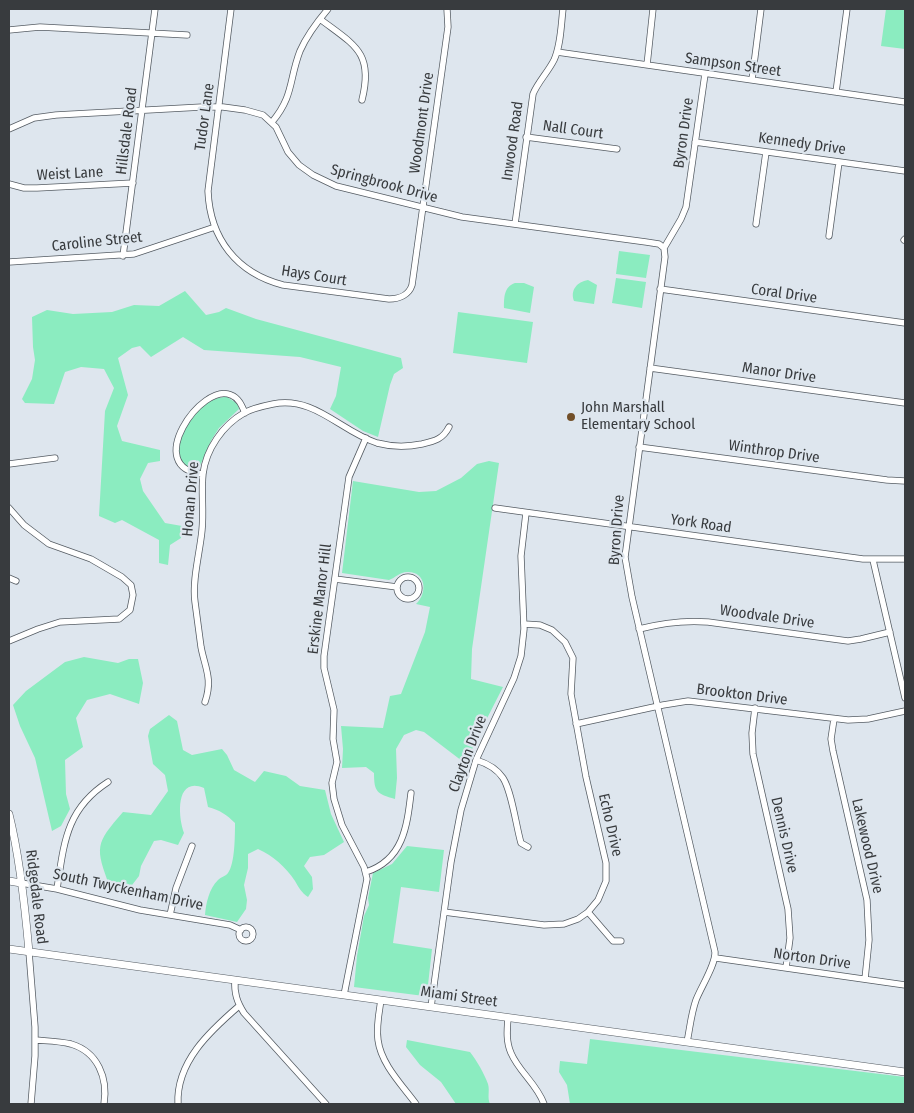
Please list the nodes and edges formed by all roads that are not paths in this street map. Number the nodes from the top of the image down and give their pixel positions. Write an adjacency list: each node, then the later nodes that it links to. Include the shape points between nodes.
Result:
1 (156, 9): 11 (street, Hillsdale Road)
2 (231, 9): 20 (street, Tudor Lane)
3 (328, 9): 9 (street)
4 (447, 9): 32 (street, Woodmont Drive, via 448,27)
5 (563, 9): 13 (street, Inwood Road)
6 (653, 9): 14 (street)
7 (761, 9): 16 (street)
8 (847, 9): 17 (street)
9 (320, 19): 18 (street, via 350,42 363,58 366,74); 22 (street, via 304,41 290,92)
10 (9, 30): 11 (street, via 40,27)
11 (152, 32): 12 (street); 21 (street, Hillsdale Road)
12 (187, 34)
13 (557, 52): 14 (street, Sampson Street); 24 (street, Inwood Road, via 533,94)
14 (647, 65): 15 (street, Sampson Street)
15 (705, 74): 16 (street, Sampson Street); 25 (street, Byron Drive)
16 (752, 80): 17 (street, Sampson Street)
17 (836, 92): 19 (street, Sampson Street)
18 (362, 100)
19 (905, 102)
20 (219, 106): 21 (street); 22 (street, via 257,112); 35 (street, Tudor Lane, via 208,191)
21 (142, 110): 23 (street, via 43,116); 30 (street, Hillsdale Road)
22 (272, 122): 32 (street, Springbrook Drive, via 291,157 313,175 350,190)
23 (9, 129)
24 (526, 137): 26 (street, Nall Court); 33 (street, Inwood Road)
25 (695, 142): 27 (street, Kennedy Drive); 37 (street, Byron Drive, via 686,207)
26 (617, 149)
27 (766, 152): 28 (street, Kennedy Drive); 34 (street)
28 (839, 162): 29 (street, Kennedy Drive); 36 (street)
29 (905, 170)
30 (133, 183): 31 (street, Weist Lane, via 37,188); 38 (street, Hillsdale Road)
31 (9, 184)
32 (423, 208): 33 (street, Springbrook Drive); 41 (street, Woodmont Drive, via 412,285)
33 (514, 224): 37 (street, Springbrook Drive, via 660,244)
34 (756, 224)
35 (215, 228): 38 (street, Caroline Street); 41 (street, Hays Court, via 233,256 247,269 269,281 389,299)
36 (829, 236)
37 (664, 248): 40 (street, Byron Drive)
38 (123, 256): 39 (street, Caroline Street)
39 (9, 262)
40 (660, 290): 42 (street, Coral Drive); 43 (street, Byron Drive)
41 (403, 296)
42 (905, 323)
43 (650, 368): 44 (street, Manor Drive); 48 (street, Byron Drive)
44 (905, 403)
45 (245, 413): 47 (street, Honan Drive, via 280,402 305,405); 51 (street, Honan Drive, via 229,424 216,440); 51 (street, via 237,399 222,393 200,405 186,422 176,446 177,460 185,470)
46 (449, 428): 47 (street, Honan Drive, via 439,439 406,446)
47 (366, 438): 60 (street, Erskine Manor Hill, via 348,477)
48 (639, 447): 52 (street, Winthrop Drive); 56 (street, Byron Drive)
49 (54, 458): 50 (street)
50 (9, 464)
51 (203, 474): 68 (street, Honan Drive, via 203,522 194,599 208,671 209,687)
52 (905, 481)
53 (9, 508): 66 (street, via 24,525 49,544 91,559 122,577 134,596 130,610 120,619 60,622)
54 (495, 508): 55 (street, York Road)
55 (526, 513): 56 (street, York Road); 63 (street, Clayton Drive, via 521,556)
56 (628, 527): 58 (street, York Road); 64 (street, Byron Drive, via 626,570)
57 (905, 559): 58 (street, York Road)
58 (873, 560): 65 (street)
59 (9, 578): 61 (street)
60 (335, 578): 62 (street); 80 (street, Erskine Manor Hill, via 324,656 334,710 333,739 337,762 332,783 342,826)
61 (16, 581)
62 (397, 587)
63 (524, 624): 73 (street, Echo Drive, via 552,630 568,646 574,664 571,687); 74 (street, Clayton Drive, via 514,678)
64 (639, 628): 65 (street, Woodvale Drive, via 660,623 708,622 848,641); 69 (street, Byron Drive)
65 (890, 632): 67 (street)
66 (9, 641)
67 (905, 698)
68 (205, 702)
69 (657, 706): 70 (street, Brookton Drive, via 695,700); 73 (street, Brookton Drive); 91 (street, Byron Drive)
70 (755, 708): 72 (street, Brookton Drive); 92 (street, Dennis Drive, via 753,754 788,909 790,938)
71 (905, 710): 72 (street, Brookton Drive, via 868,719)
72 (834, 719): 93 (street, Lakewood Drive, via 833,751 868,907)
73 (576, 724): 85 (street, Echo Drive, via 606,863 604,887)
74 (476, 760): 79 (street, via 503,778 521,843); 84 (street, Clayton Drive, via 455,835)
75 (108, 782): 83 (street, via 86,799 72,819 64,843)
76 (412, 793): 80 (street, via 408,824 400,842 384,863)
77 (9, 814): 82 (street, Ridgedale Road)
78 (192, 846): 86 (street)
79 (528, 847)
80 (366, 872): 96 (street, via 366,891)
81 (9, 881): 82 (street, South Twyckenham Drive)
82 (21, 883): 83 (street, South Twyckenham Drive); 90 (street, Ridgedale Road)
83 (57, 889): 86 (street, South Twyckenham Drive)
84 (444, 912): 85 (street, Echo Drive, via 551,926 569,923); 99 (street, Clayton Drive)
85 (588, 912): 88 (street, via 614,941)
86 (170, 915): 87 (street, South Twyckenham Drive, via 230,925)
87 (241, 930)
88 (621, 941)
89 (9, 950): 90 (street, Miami Street)
90 (29, 952): 94 (street, Miami Street); 101 (street, Ridgedale Road)
91 (716, 958): 92 (street, Norton Drive); 102 (street, via 695,1004)
92 (786, 968): 93 (street, Norton Drive)
93 (865, 979): 95 (street, Norton Drive)
94 (235, 980): 96 (street, Miami Street); 98 (street)
95 (905, 985)
96 (344, 995): 97 (street, Miami Street)
97 (381, 1000): 99 (street, Miami Street); 108 (street, via 377,1030 382,1055)
98 (239, 1006): 106 (street, via 204,1038 193,1053 180,1084); 107 (street)
99 (431, 1007): 100 (street, Miami Street)
100 (508, 1018): 102 (street, Miami Street); 109 (street, via 510,1052)
101 (35, 1040): 104 (street, Ridgedale Road); 105 (street, via 70,1044 91,1056 104,1077)
102 (687, 1042): 103 (street, Miami Street)
103 (905, 1072)
104 (31, 1104)
105 (104, 1104)
106 (178, 1104)
107 (326, 1104)
108 (416, 1104)
109 (544, 1104)

